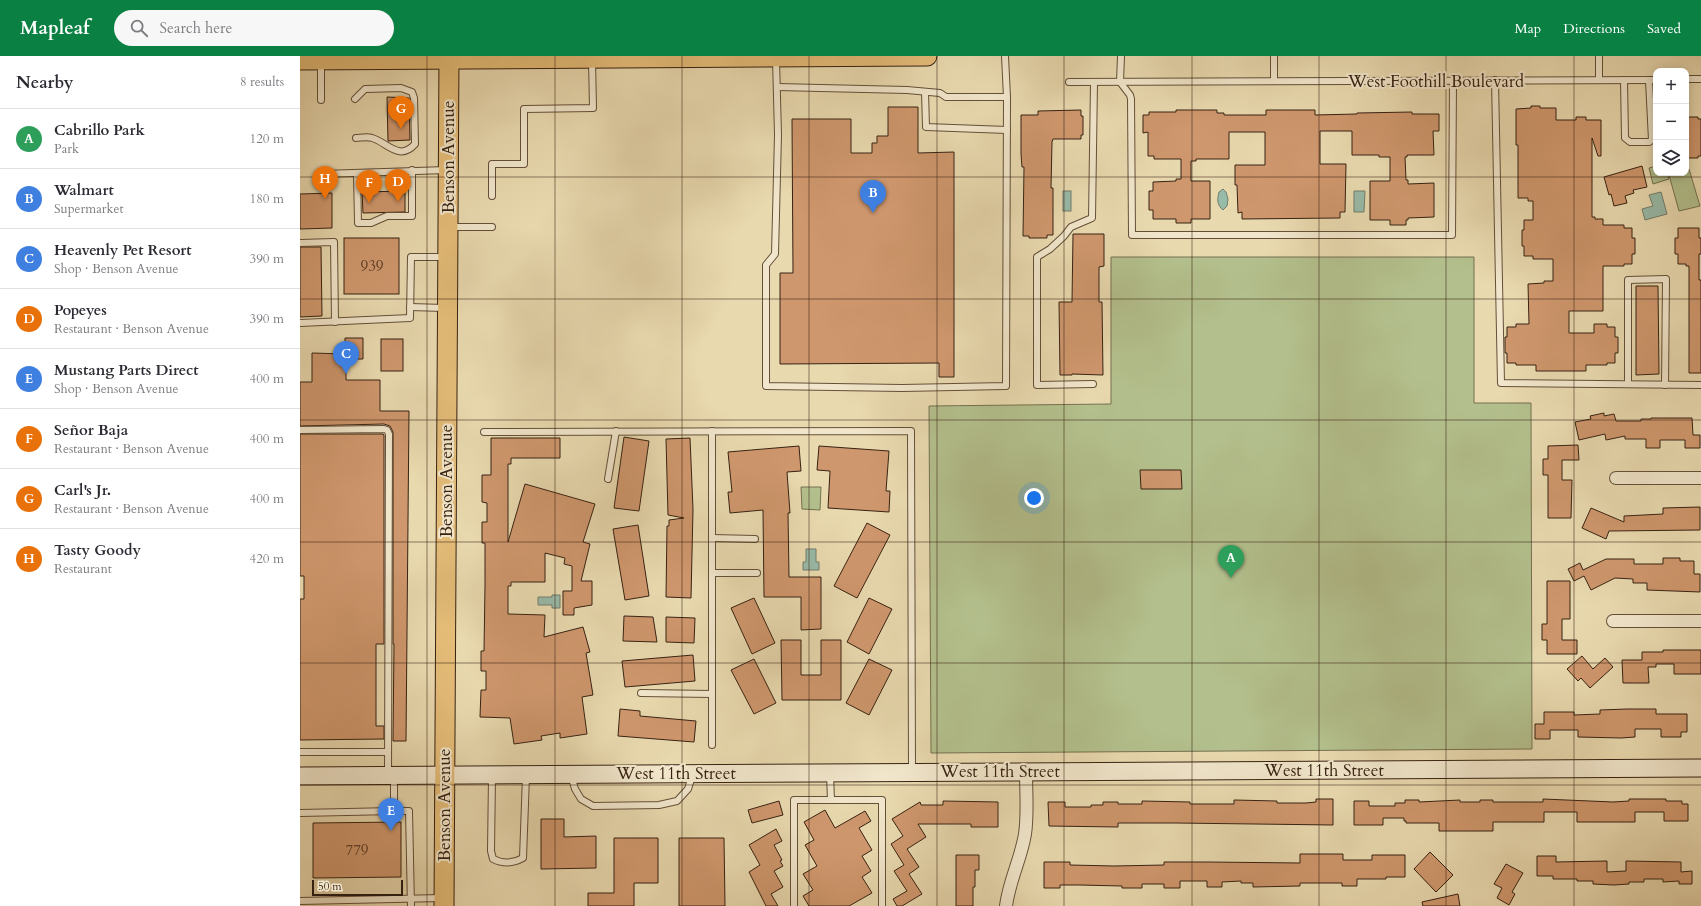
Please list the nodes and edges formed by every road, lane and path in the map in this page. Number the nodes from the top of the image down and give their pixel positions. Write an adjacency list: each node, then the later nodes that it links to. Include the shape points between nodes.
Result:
1 (927, 56): 8 (main road)
2 (1006, 56): 25 (lane)
3 (1121, 56): 22 (lane)
4 (1274, 56): 19 (lane)
5 (1599, 56): 16 (lane)
6 (449, 57): 9 (main road); 11 (main road); 31 (main road, Benson Avenue)
7 (643, 57): 8 (main road); 9 (main road)
8 (776, 57): 23 (lane)
9 (592, 58): 34 (lane, via 593,108 524,109 524,164 492,164)
10 (300, 60): 11 (main road)
11 (321, 60): 27 (lane)
12 (1689, 79): 13 (lane)
13 (1701, 79)
14 (1452, 80): 15 (lane, West Foothill Boulevard); 19 (lane, West Foothill Boulevard); 22 (lane, via 1452,235 1132,235 1130,95)
15 (1495, 80): 16 (lane, West Foothill Boulevard); 44 (lane, via 1501,383)
16 (1599, 80): 17 (lane, West Foothill Boulevard)
17 (1624, 80): 18 (lane, West Foothill Boulevard); 18 (lane, via 1625,138 1630,142 1652,140)
18 (1653, 80)
19 (1274, 81): 22 (lane, West Foothill Boulevard)
20 (1069, 82): 21 (lane, West Foothill Boulevard)
21 (1094, 82): 22 (lane, West Foothill Boulevard); 43 (lane, via 1092,218 1071,227 1050,249 1037,257 1037,385)
22 (1120, 82)
23 (777, 86): 24 (lane); 28 (lane, via 775,254 766,265 766,386 1006,386)
24 (925, 92): 25 (lane, via 940,93 946,97); 28 (lane, via 926,127)
25 (1007, 97): 28 (lane)
26 (355, 99): 29 (lane, via 365,89 401,88 412,92 415,144 410,149 402,151 391,149 372,138)
27 (321, 100)
28 (1007, 130)
29 (356, 138)
30 (412, 170): 31 (lane); 32 (lane); 32 (lane, via 412,216 387,216 371,223 358,223)
31 (448, 170): 35 (main road, Benson Avenue)
32 (357, 173): 33 (lane)
33 (322, 174)
34 (492, 196)
35 (448, 227): 36 (lane); 38 (main road, Benson Avenue)
36 (492, 227)
37 (300, 243): 41 (lane, via 334,242)
38 (448, 257): 39 (lane, via 411,257); 40 (main road, Benson Avenue)
39 (410, 307): 40 (lane); 41 (lane, via 410,318)
40 (447, 308): 75 (main road, Benson Avenue)
41 (336, 322): 42 (lane)
42 (300, 323)
43 (1093, 384)
44 (1628, 384): 45 (lane); 45 (lane, via 1628,280 1666,279)
45 (1665, 385): 46 (lane)
46 (1701, 385)
47 (300, 430): 64 (lane, via 384,429 389,434)
48 (616, 431): 49 (lane); 50 (lane); 53 (lane)
49 (712, 431): 54 (lane); 68 (lane, via 911,431)
50 (484, 432)
51 (1616, 478): 52 (street)
52 (1701, 478)
53 (608, 479)
54 (712, 538): 55 (lane); 56 (lane)
55 (755, 539)
56 (712, 573): 57 (lane); 61 (lane)
57 (757, 573)
58 (1613, 621): 59 (street)
59 (1701, 621)
60 (641, 693): 61 (lane)
61 (712, 694): 62 (lane)
62 (712, 745)
63 (300, 752): 64 (lane)
64 (388, 752): 74 (lane)
65 (1701, 768): 69 (street, West 11th Street)
66 (694, 772): 67 (street, West 11th Street); 71 (street, West 11th Street); 71 (lane, via 688,789 677,801 659,805 593,806 581,799)
67 (830, 772): 68 (street, West 11th Street); 76 (lane)
68 (912, 772): 69 (street, West 11th Street)
69 (1026, 772): 85 (street, via 1025,834)
70 (492, 774): 72 (street, West 11th Street); 72 (lane, via 491,851 493,859 499,862 516,862 523,858); 75 (street, West 11th Street)
71 (570, 774): 72 (street, West 11th Street)
72 (526, 775)
73 (300, 776): 74 (street, West 11th Street)
74 (391, 776): 75 (street, West 11th Street); 77 (lane)
75 (444, 776): 81 (main road, Benson Avenue)
76 (831, 800): 83 (lane, via 794,800); 84 (lane, via 882,800)
77 (394, 811): 78 (lane); 79 (lane, via 409,811)
78 (300, 813)
79 (411, 897): 80 (lane); 81 (lane); 82 (lane)
80 (300, 900)
81 (444, 902)
82 (411, 906)
83 (794, 906)
84 (882, 906)
85 (1006, 906)

